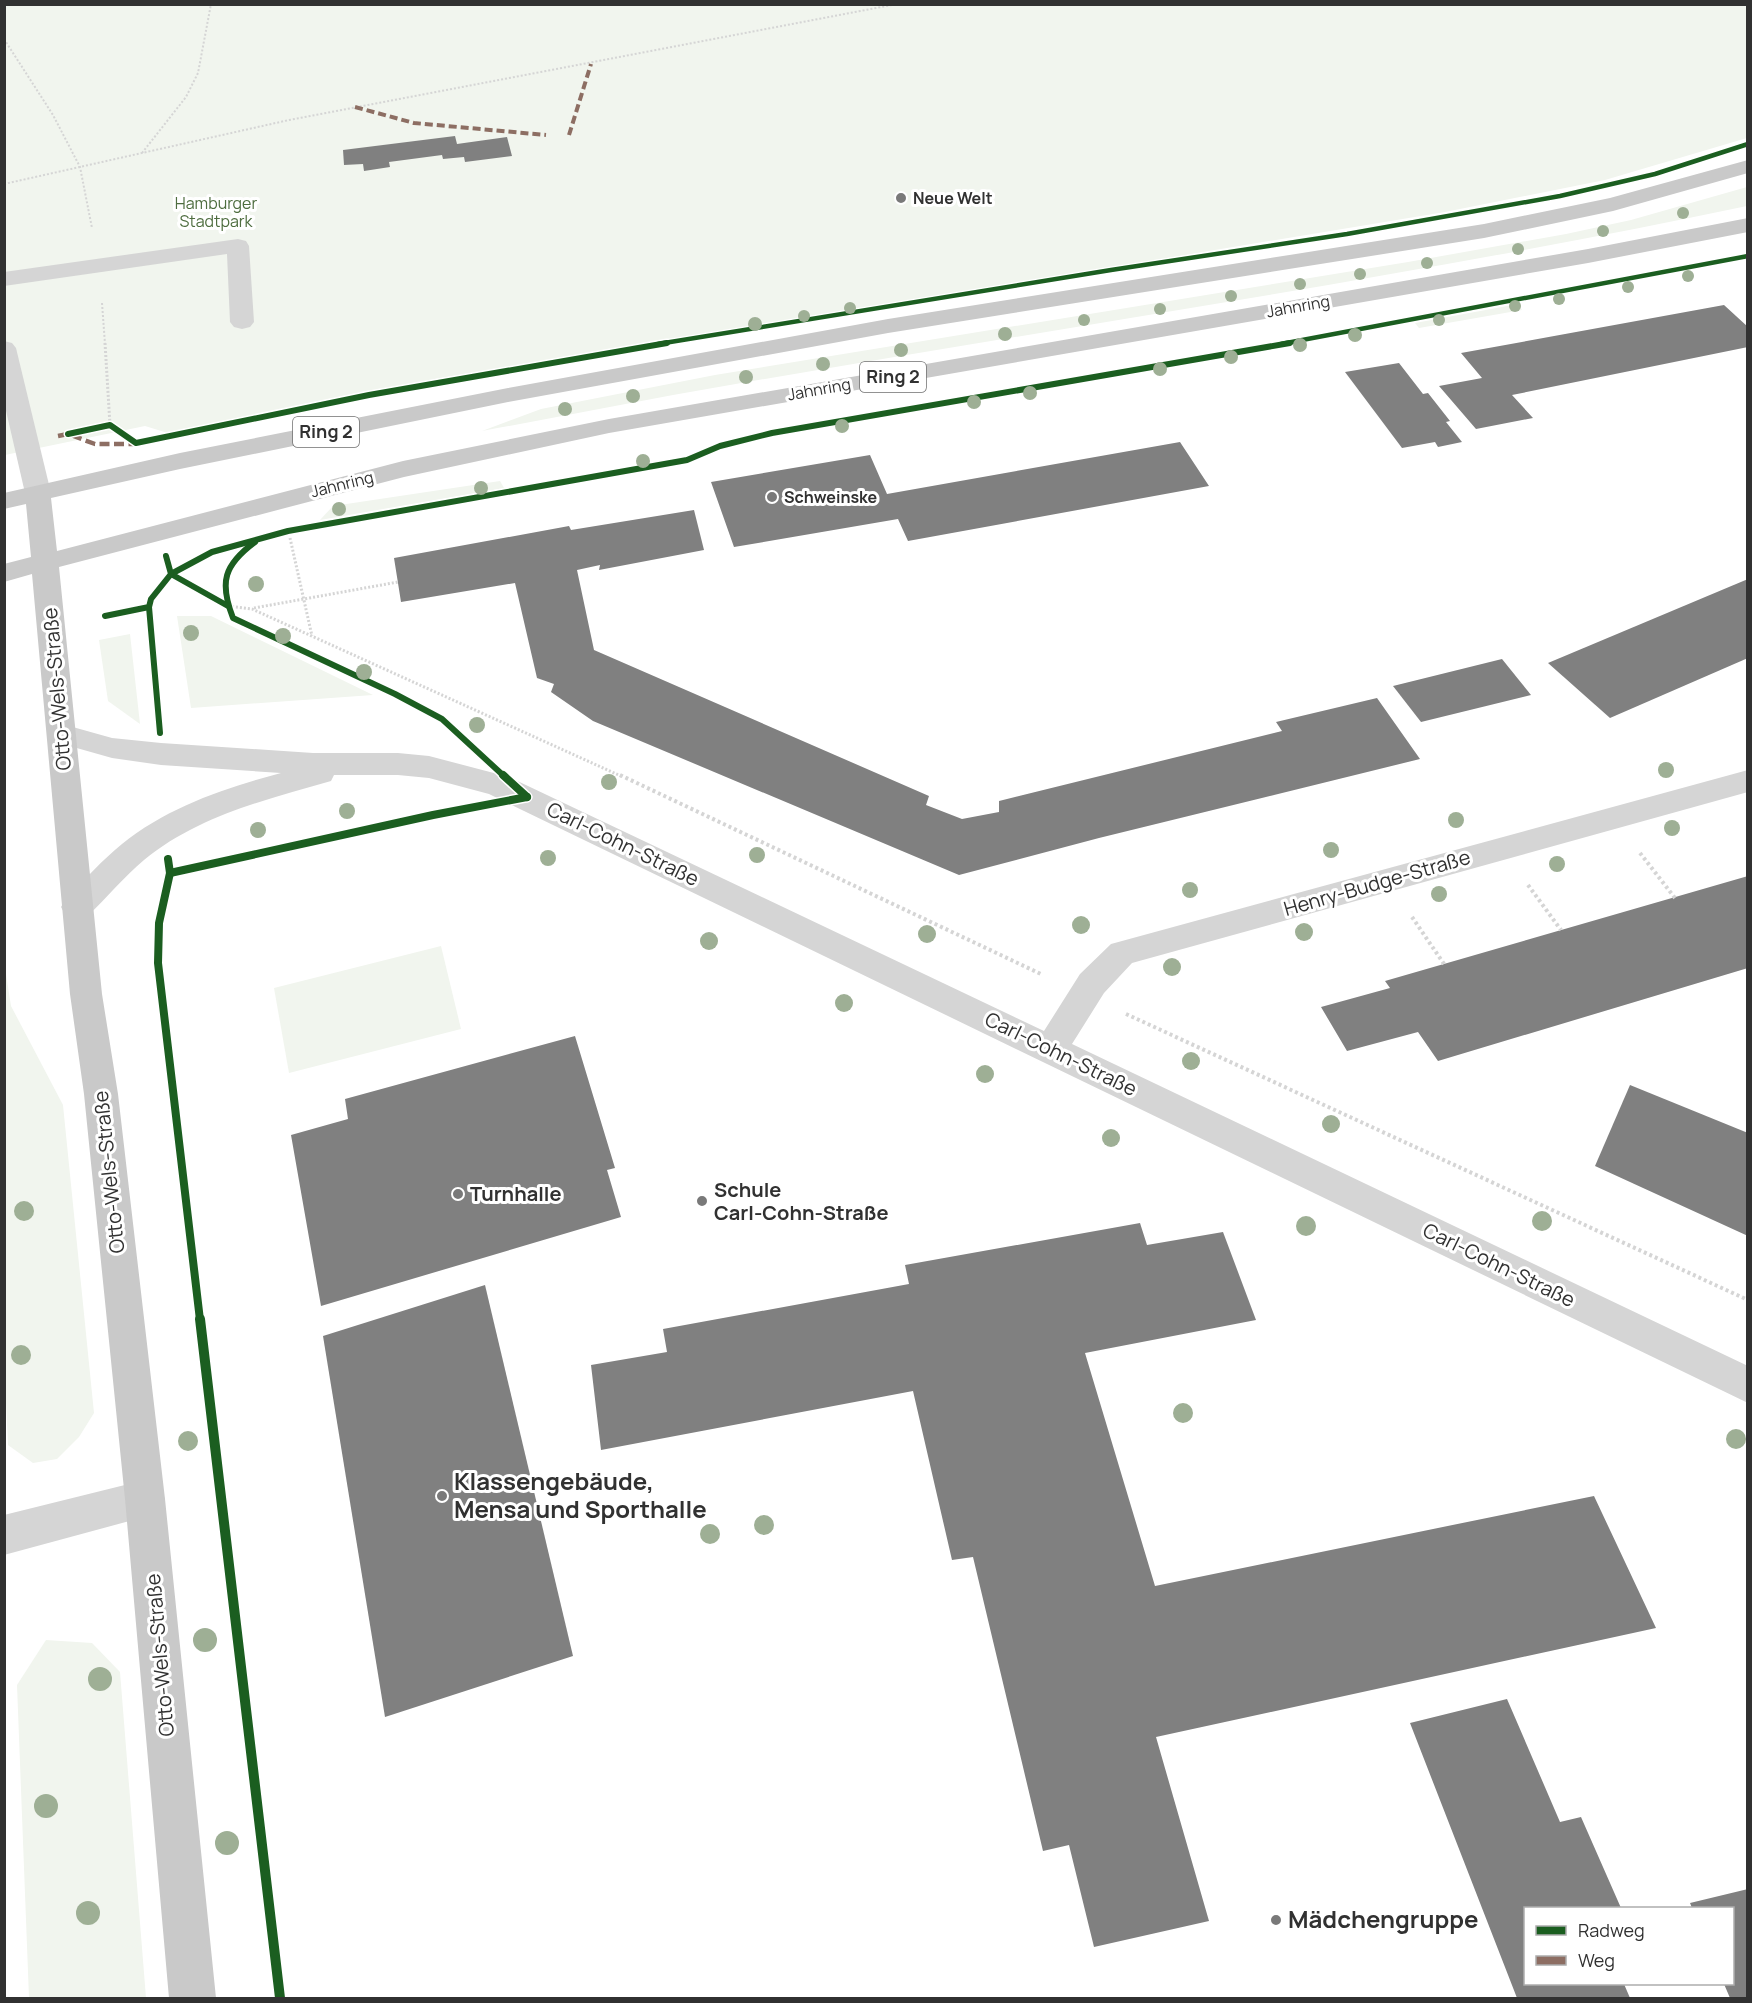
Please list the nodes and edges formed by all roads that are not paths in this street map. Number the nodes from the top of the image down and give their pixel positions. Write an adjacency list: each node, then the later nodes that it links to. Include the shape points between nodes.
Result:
1 (1748, 166): 6 (main road, Ring 2, via 1613,204 1494,230 888,326 566,384)
2 (1748, 225): 8 (main road, Jahnring / Ring 2, via 609,426 403,469)
3 (4, 279): 4 (street, via 238,246)
4 (242, 322)
5 (4, 348): 6 (street, Otto-Wels-Straße)
6 (38, 493): 7 (main road, Ring 2); 8 (main road, Otto-Wels-Straße)
7 (4, 501)
8 (45, 562): 9 (main road, Jahnring / Ring 2); 10 (main road, Otto-Wels-Straße)
9 (4, 573)
10 (62, 734): 11 (street, Carl-Cohn-Straße, via 112,748 161,754 313,764); 13 (main road, Otto-Wels-Straße)
11 (363, 763): 13 (street, Carl-Cohn-Straße, via 226,801 166,829 134,852); 14 (street, Carl-Cohn-Straße, via 429,767 507,789)
12 (1748, 781): 14 (street, Henry-Budge-Straße, via 1122,953 1110,960)
13 (77, 907): 16 (main road, Otto-Wels-Straße)
14 (1051, 1049): 15 (street, Carl-Cohn-Straße)
15 (1748, 1385)
16 (145, 1499): 17 (street); 18 (main road, Otto-Wels-Straße)
17 (4, 1535)
18 (192, 1998)

